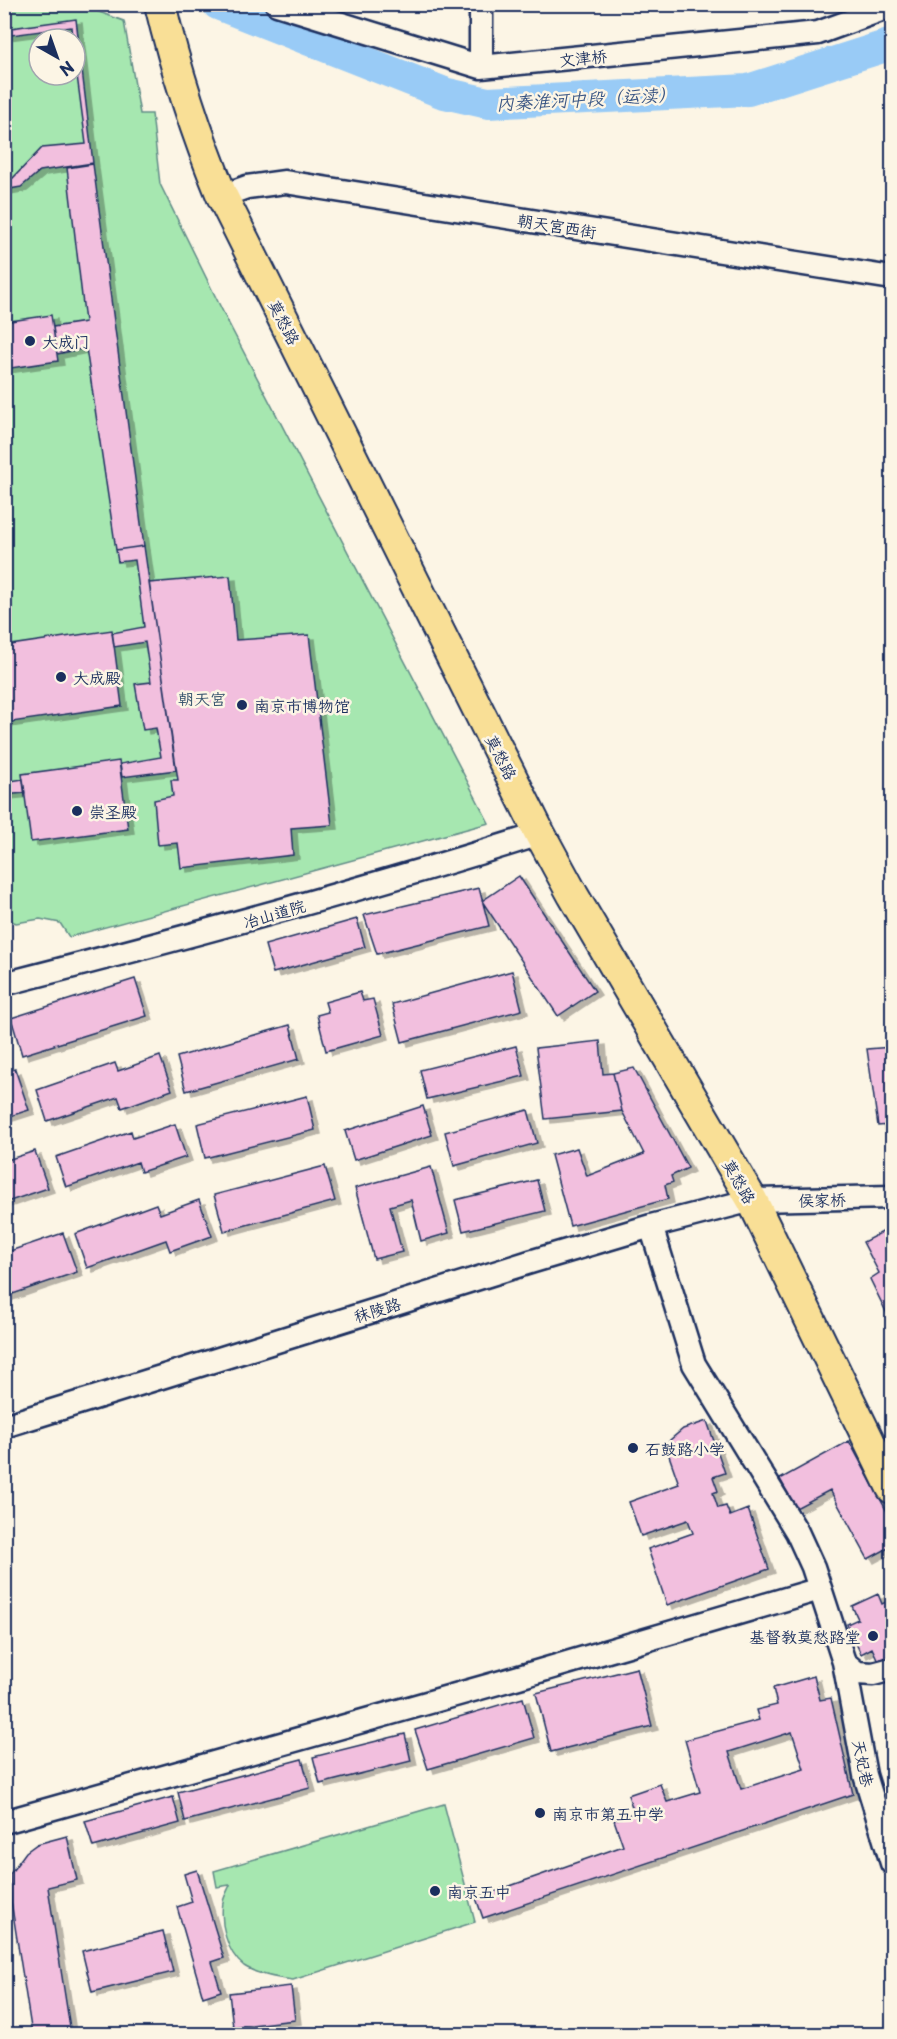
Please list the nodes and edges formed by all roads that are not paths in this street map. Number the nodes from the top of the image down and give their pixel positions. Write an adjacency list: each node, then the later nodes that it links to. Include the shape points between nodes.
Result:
1 (160, 4): 6 (main road, 莫愁路, via 200,144)
2 (277, 4): 5 (street, 文津桥)
3 (481, 4): 5 (street)
4 (892, 6): 5 (street, 文津桥, via 818,33)
5 (481, 67)
6 (222, 196): 7 (street, 朝天宫西街, via 247,187 285,182); 8 (main road, 莫愁路)
7 (892, 278)
8 (540, 834): 9 (street, 冶山道院, via 208,932); 11 (main road, 莫愁路)
9 (4, 984)
10 (892, 1197): 11 (street, 侯家桥)
11 (752, 1200): 12 (street, 秣陵路); 14 (main road, 莫愁路)
12 (651, 1226): 13 (street, 秣陵路); 15 (street, 天妃巷, via 694,1364 797,1532)
13 (4, 1426)
14 (892, 1488)
15 (820, 1589): 16 (street, 天妃巷); 18 (street)
16 (844, 1662): 17 (street, via 857,1673); 19 (street, 天妃巷, via 865,1775)
17 (892, 1670)
18 (4, 1822)
19 (892, 1863)

